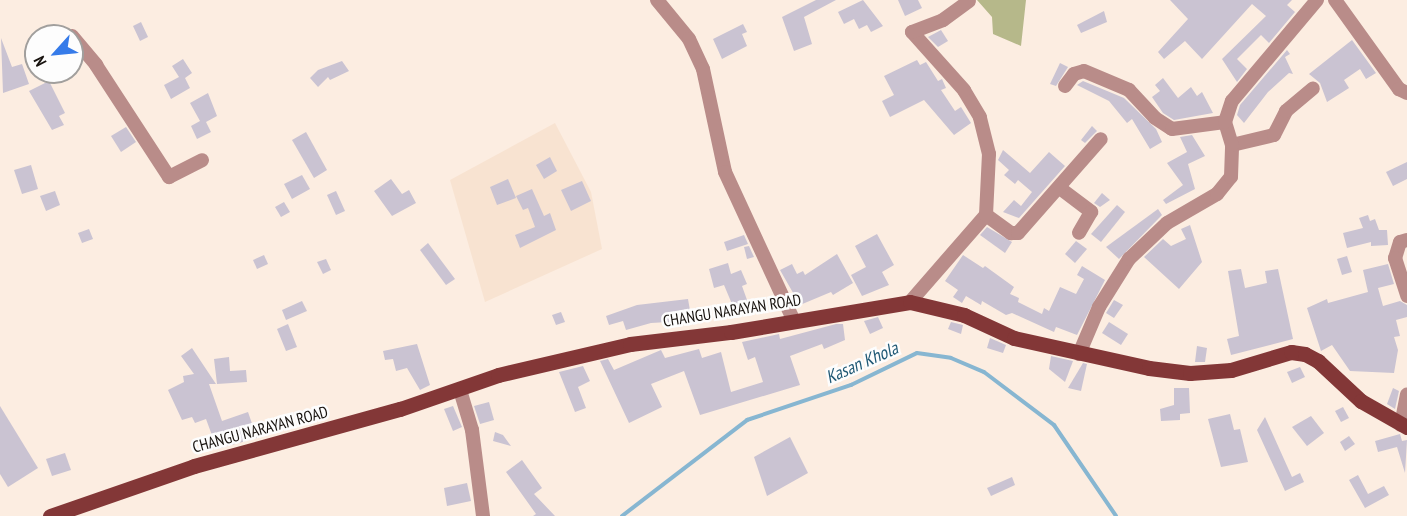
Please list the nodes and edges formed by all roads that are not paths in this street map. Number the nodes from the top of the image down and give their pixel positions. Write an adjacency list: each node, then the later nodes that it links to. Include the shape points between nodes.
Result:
1 (657, 0): 19 (street, via 690,39 703,69 725,172)
2 (1317, 0): 9 (street, via 1246,81 1232,101)
3 (1335, 0): 8 (street, via 1399,89)
4 (969, 1): 14 (street, via 943,20 912,32 964,90 980,117 989,154)
5 (84, 51): 12 (street, via 169,177)
6 (1065, 86): 9 (street, via 1074,74 1084,71 1130,90 1155,118 1172,129)
7 (1313, 88): 11 (street, via 1286,111 1274,135)
8 (1407, 93)
9 (1225, 122): 11 (street)
10 (1101, 138): 13 (street)
11 (1232, 145): 20 (street, via 1231,177 1217,194 1167,224 1130,259 1099,307)
12 (202, 160)
13 (1061, 189): 14 (street, via 1018,233 1011,233); 15 (street, via 1091,212)
14 (986, 215): 18 (street)
15 (1079, 233)
16 (1407, 240): 17 (street, via 1400,242 1395,258)
17 (1407, 296)
18 (910, 302): 19 (main road, CHANGU NARAYAN ROAD); 20 (main road, CHANGU NARAYAN ROAD, via 937,306 1014,338)
19 (793, 319): 21 (main road, CHANGU NARAYAN ROAD, via 731,332 612,347 498,375)
20 (1079, 354): 23 (main road, CHANGU NARAYAN ROAD, via 1190,373 1231,370 1291,352 1305,354 1361,401)
21 (460, 390): 24 (main road, CHANGU NARAYAN ROAD, via 194,466); 25 (street, via 472,430)
22 (1407, 395): 23 (street)
23 (1404, 426)
24 (50, 516)
25 (483, 516)

